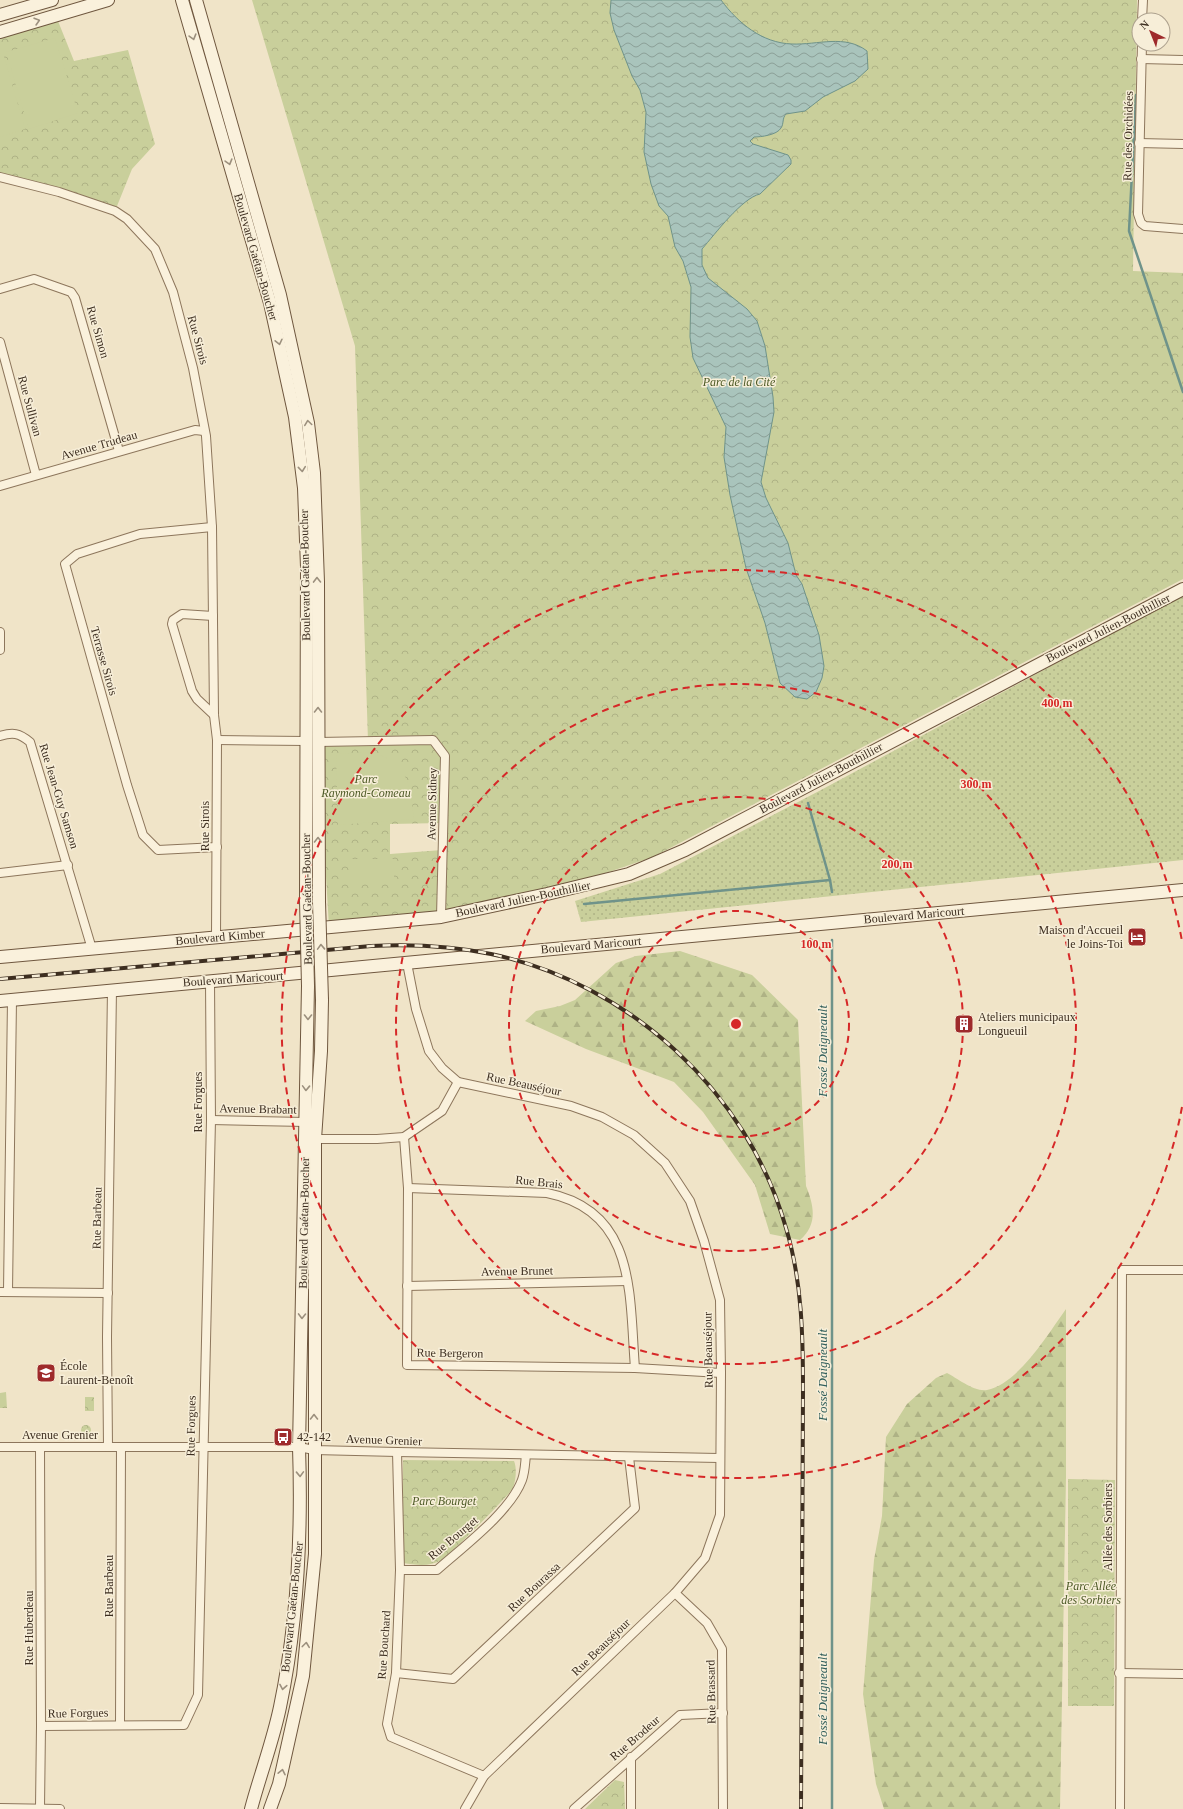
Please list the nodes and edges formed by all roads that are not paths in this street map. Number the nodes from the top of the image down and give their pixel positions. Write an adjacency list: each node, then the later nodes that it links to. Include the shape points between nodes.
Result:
1 (52, 0): 7 (main road)
2 (108, 0): 8 (main road, one-way to 2)
3 (182, 0): 30 (main road, Boulevard Gaétan-Boucher, one-way to 30, via 270,303 296,417 306,526)
4 (196, 0): 30 (main road, Boulevard Gaétan-Boucher, one-way to 4, via 318,590 314,480 307,415 280,295)
5 (1143, 0): 6 (street)
6 (1142, 12)
7 (0, 16)
8 (0, 32)
9 (1142, 52): 10 (street, Rue des Orchidées)
10 (1141, 60): 11 (street); 12 (street, Rue des Orchidées)
11 (1183, 60)
12 (1139, 143): 13 (street); 15 (street, Rue des Orchidées, via 1138,214 1141,223 1145,226)
13 (1183, 144)
14 (0, 177): 18 (street, Rue Sirois, via 60,192 115,212 127,219 155,249 173,292 193,368)
15 (1183, 229)
16 (0, 289): 19 (street, Rue Simon, via 34,279 71,292 76,298)
17 (0, 342): 20 (street, Rue Sullivan)
18 (204, 431): 19 (street, Avenue Trudeau, via 195,430); 22 (street, Rue Sirois)
19 (120, 451): 20 (street, Avenue Trudeau)
20 (36, 475): 21 (street, Avenue Trudeau)
21 (0, 486)
22 (212, 527): 24 (street, Rue Sirois); 31 (street, Terrasse Sirois, via 140,534 77,554 64,564 143,835 158,850)
23 (1183, 589): 36 (main road, Boulevard Julien-Bouthillier, via 685,850 629,874)
24 (213, 616): 27 (street, Rue Sirois); 27 (street, via 182,614 173,620 172,624 192,691)
25 (0, 632): 26 (street)
26 (0, 650)
27 (214, 716): 29 (street, Rue Sirois)
28 (0, 736): 32 (street, Rue Jean-Guy Samson, via 11,732 21,735 30,742)
29 (217, 740): 30 (street, Avenue Sidney); 31 (street, Rue Sirois)
30 (312, 742): 34 (main road, Boulevard Gaétan-Boucher); 36 (street, Avenue Sidney, via 433,740 445,756)
31 (217, 847): 37 (street, Rue Sirois)
32 (68, 865): 33 (street, Rue Jean-Guy Samson); 38 (street, Rue Jean-Guy Samson)
33 (0, 873)
34 (312, 879): 46 (main road, Boulevard Gaétan-Boucher, one-way to 46, bridge); 48 (main road, Boulevard Gaétan-Boucher, one-way to 34, bridge, via 322,1000)
35 (1183, 890): 40 (main road, Boulevard Maricourt)
36 (441, 917): 37 (main road, Boulevard Kimber)
37 (216, 937): 38 (main road, Boulevard Kimber)
38 (92, 949): 39 (main road, Boulevard Kimber)
39 (0, 957)
40 (407, 962): 41 (main road, Boulevard Maricourt); 44 (street, Rue Beauséjour, via 416,1009 429,1051 442,1068)
41 (210, 981): 42 (main road, Boulevard Maricourt); 45 (street, Rue Forgues)
42 (112, 989): 43 (main road, Boulevard Maricourt); 54 (street, Rue Barbeau)
43 (6, 1000): 53 (street)
44 (458, 1082): 47 (street, via 442,1111); 56 (street, Rue Beauséjour, via 571,1106 602,1117 634,1135 665,1163 690,1201 720,1300)
45 (211, 1120): 46 (street, Avenue Brabant); 62 (street, Rue Forgues)
46 (306, 1122): 61 (main road, Boulevard Gaétan-Boucher, one-way to 61)
47 (404, 1136): 48 (street, via 377,1139); 49 (street, Rue Bergeron)
48 (315, 1139): 63 (main road, Boulevard Gaétan-Boucher, one-way to 48)
49 (408, 1188): 51 (street, Rue Brais, via 547,1193 565,1196 600,1218 622,1257); 52 (street, Rue Bergeron)
50 (1183, 1270): 71 (street, Allée des Sorbiers, via 1122,1270)
51 (628, 1281): 52 (street, Avenue Brunet); 55 (street, Rue Brais)
52 (407, 1286): 55 (street, Rue Bergeron, via 407,1365)
53 (4, 1292): 54 (street)
54 (108, 1292): 59 (street, Rue Barbeau)
55 (635, 1368): 56 (street, Rue Bergeron)
56 (721, 1373): 67 (street, Rue Beauséjour)
57 (0, 1447): 58 (street, Avenue Grenier)
58 (40, 1447): 59 (street, Avenue Grenier); 75 (street, Rue Huberdeau)
59 (108, 1447): 60 (street, Avenue Grenier)
60 (121, 1447): 62 (street, Avenue Grenier); 74 (street, Rue Barbeau)
61 (299, 1447): 62 (street, Avenue Grenier); 63 (street, Avenue Grenier); 81 (main road, Boulevard Gaétan-Boucher, one-way to 81, via 299,1564 291,1640 280,1708)
62 (203, 1448): 74 (street, Rue Forgues, via 198,1695 184,1725)
63 (314, 1450): 64 (street, Avenue Grenier); 82 (main road, Boulevard Gaétan-Boucher, one-way to 63, via 280,1784 303,1676 315,1554)
64 (397, 1452): 65 (street, Avenue Grenier); 68 (street, Rue Bouchard)
65 (526, 1455): 66 (street, Avenue Grenier); 68 (street, Rue Bourget, via 522,1479 508,1505 464,1546 437,1570)
66 (629, 1457): 67 (street, Avenue Grenier); 70 (street, Rue Bourassa, via 634,1508 453,1679)
67 (719, 1458): 69 (street, Rue Beauséjour, via 720,1515 705,1558)
68 (400, 1570): 70 (street, Rue Bouchard)
69 (675, 1593): 73 (street, Rue Brassard, via 707,1624 722,1649); 77 (street, Rue Beauséjour)
70 (396, 1672): 77 (street, Rue Bouchard, via 387,1724 391,1737)
71 (1119, 1673): 72 (street); 87 (street, Allée des Sorbiers)
72 (1183, 1674)
73 (723, 1713): 76 (street, Rue Brodeur, via 680,1715); 86 (street, Rue Brassard)
74 (120, 1724): 75 (street, Rue Forgues)
75 (42, 1726): 79 (street, Rue Huberdeau)
76 (631, 1757): 84 (street, Rue Brodeur); 85 (street)
77 (484, 1776): 83 (street, Rue Beauséjour)
78 (0, 1808): 79 (street)
79 (40, 1808): 80 (street)
80 (60, 1809)
81 (250, 1809)
82 (270, 1809)
83 (465, 1809)
84 (574, 1809)
85 (631, 1809)
86 (723, 1809)
87 (1120, 1809)

